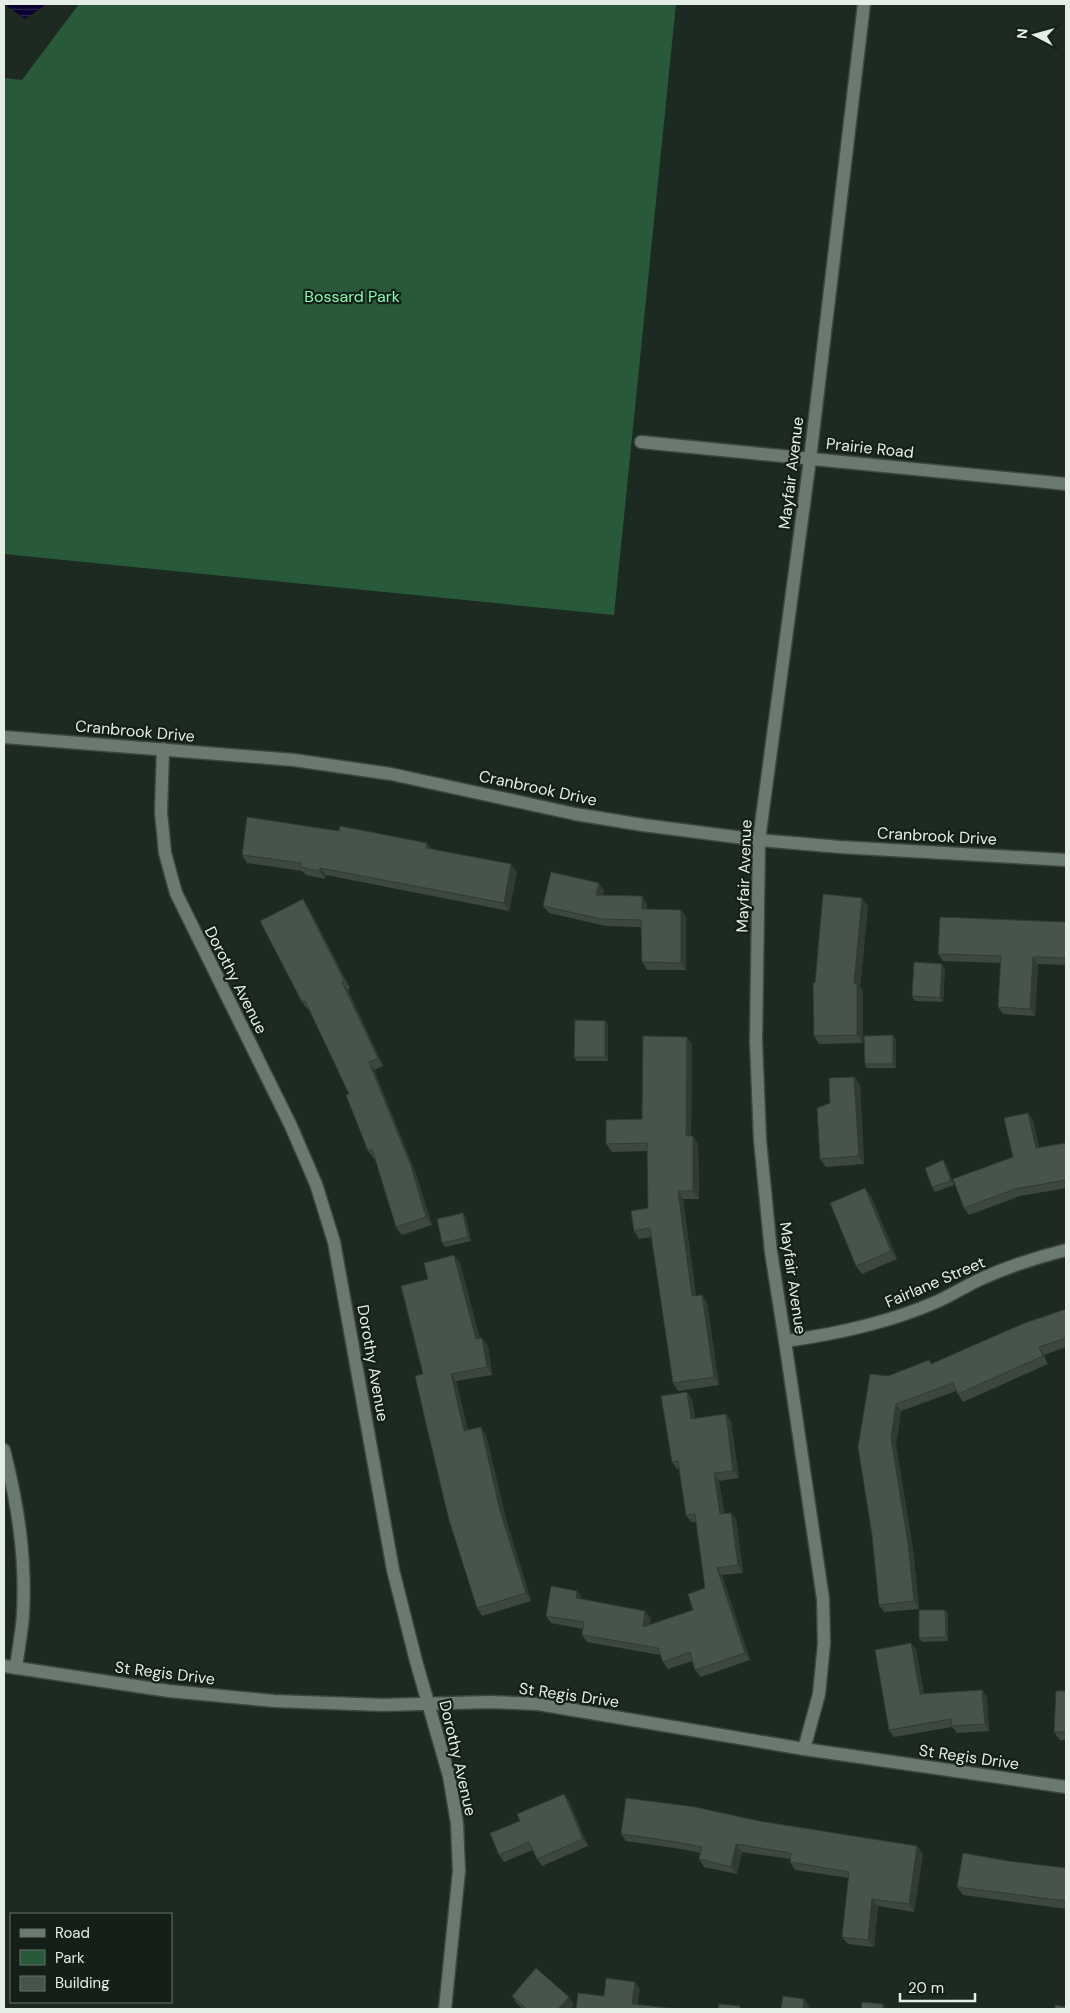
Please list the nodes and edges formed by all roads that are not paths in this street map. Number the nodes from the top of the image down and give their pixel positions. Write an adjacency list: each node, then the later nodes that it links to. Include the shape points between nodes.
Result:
1 (864, 4): 3 (street, Mayfair Avenue)
2 (641, 442): 3 (street, Prairie Road)
3 (810, 459): 4 (street, Prairie Road); 7 (street, Mayfair Avenue)
4 (1066, 484)
5 (4, 737): 6 (street, Cranbrook Drive)
6 (163, 749): 7 (street, Cranbrook Drive, via 294,760 391,774 575,814); 13 (street, Dorothy Avenue, via 161,812 165,853 176,893 291,1126 316,1184 334,1242 393,1570)
7 (760, 840): 8 (street, Cranbrook Drive); 10 (street, Mayfair Avenue, via 756,1040 760,1140 771,1252)
8 (1066, 860)
9 (1066, 1250): 10 (street, Fairlane Street, via 984,1278 935,1302 878,1323)
10 (786, 1341): 14 (street, Mayfair Avenue, via 822,1599 824,1644 819,1694)
11 (4, 1450): 12 (street, via 20,1519 24,1566 23,1616)
12 (10, 1667): 13 (street, St Regis Drive, via 170,1691 274,1701)
13 (429, 1704): 14 (street, St Regis Drive, via 538,1704); 16 (street, Dorothy Avenue, via 449,1776 457,1823 459,1871)
14 (804, 1750): 15 (street, St Regis Drive)
15 (1066, 1787)
16 (446, 2009)

